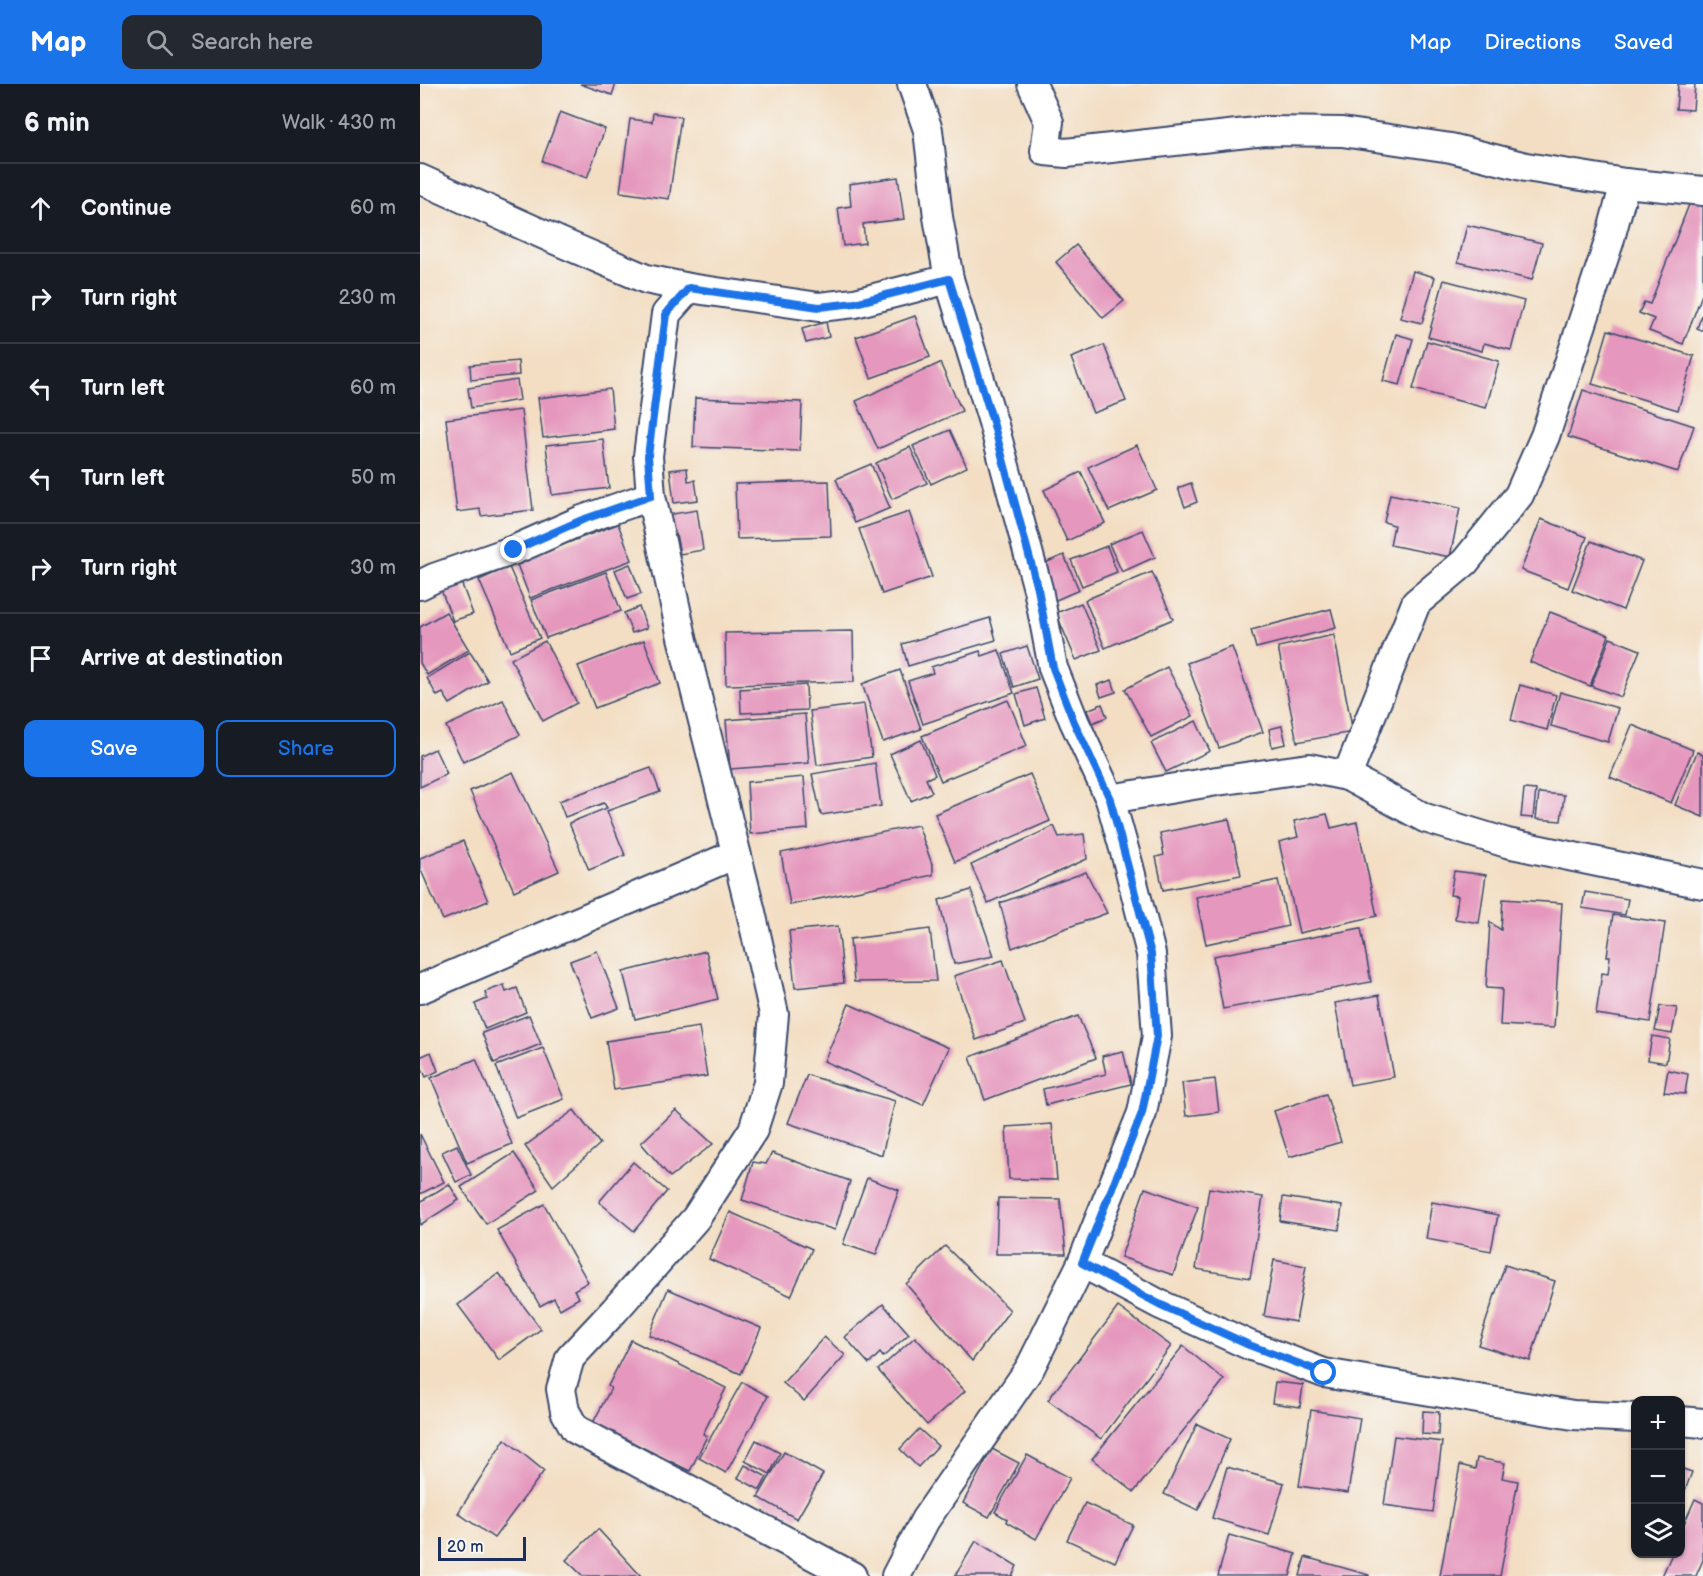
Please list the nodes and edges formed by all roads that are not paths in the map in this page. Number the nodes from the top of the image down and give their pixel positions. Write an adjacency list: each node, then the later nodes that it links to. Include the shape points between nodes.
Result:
1 (912, 84): 7 (street, via 928,130)
2 (1032, 84): 4 (street, via 1049,122 1045,151 1066,153 1265,130 1342,132 1451,148)
3 (420, 179): 6 (street)
4 (1625, 183): 5 (street); 12 (street, via 1545,436 1520,495 1465,562 1416,603)
5 (1703, 191)
6 (646, 279): 8 (street); 9 (street)
7 (949, 279): 8 (street, via 855,303 819,307); 13 (street, via 1038,589 1053,668)
8 (689, 288): 9 (street)
9 (666, 314): 10 (street, via 648,456)
10 (651, 496): 11 (street); 14 (street)
11 (420, 585)
12 (1347, 776): 13 (street, via 1309,768); 15 (street, via 1435,822 1507,843)
13 (1110, 799): 17 (street, via 1151,954 1157,1036 1142,1113)
14 (736, 854): 16 (street); 21 (street, via 774,1014 768,1083 753,1130 696,1218 570,1358 561,1389 565,1411 575,1429)
15 (1703, 884)
16 (420, 989)
17 (1082, 1263): 18 (street, via 1159,1304 1324,1373 1573,1414); 22 (street, via 1030,1368 926,1520)
18 (1631, 1418)
19 (1685, 1421): 20 (street)
20 (1703, 1423)
21 (852, 1576)
22 (896, 1576)

